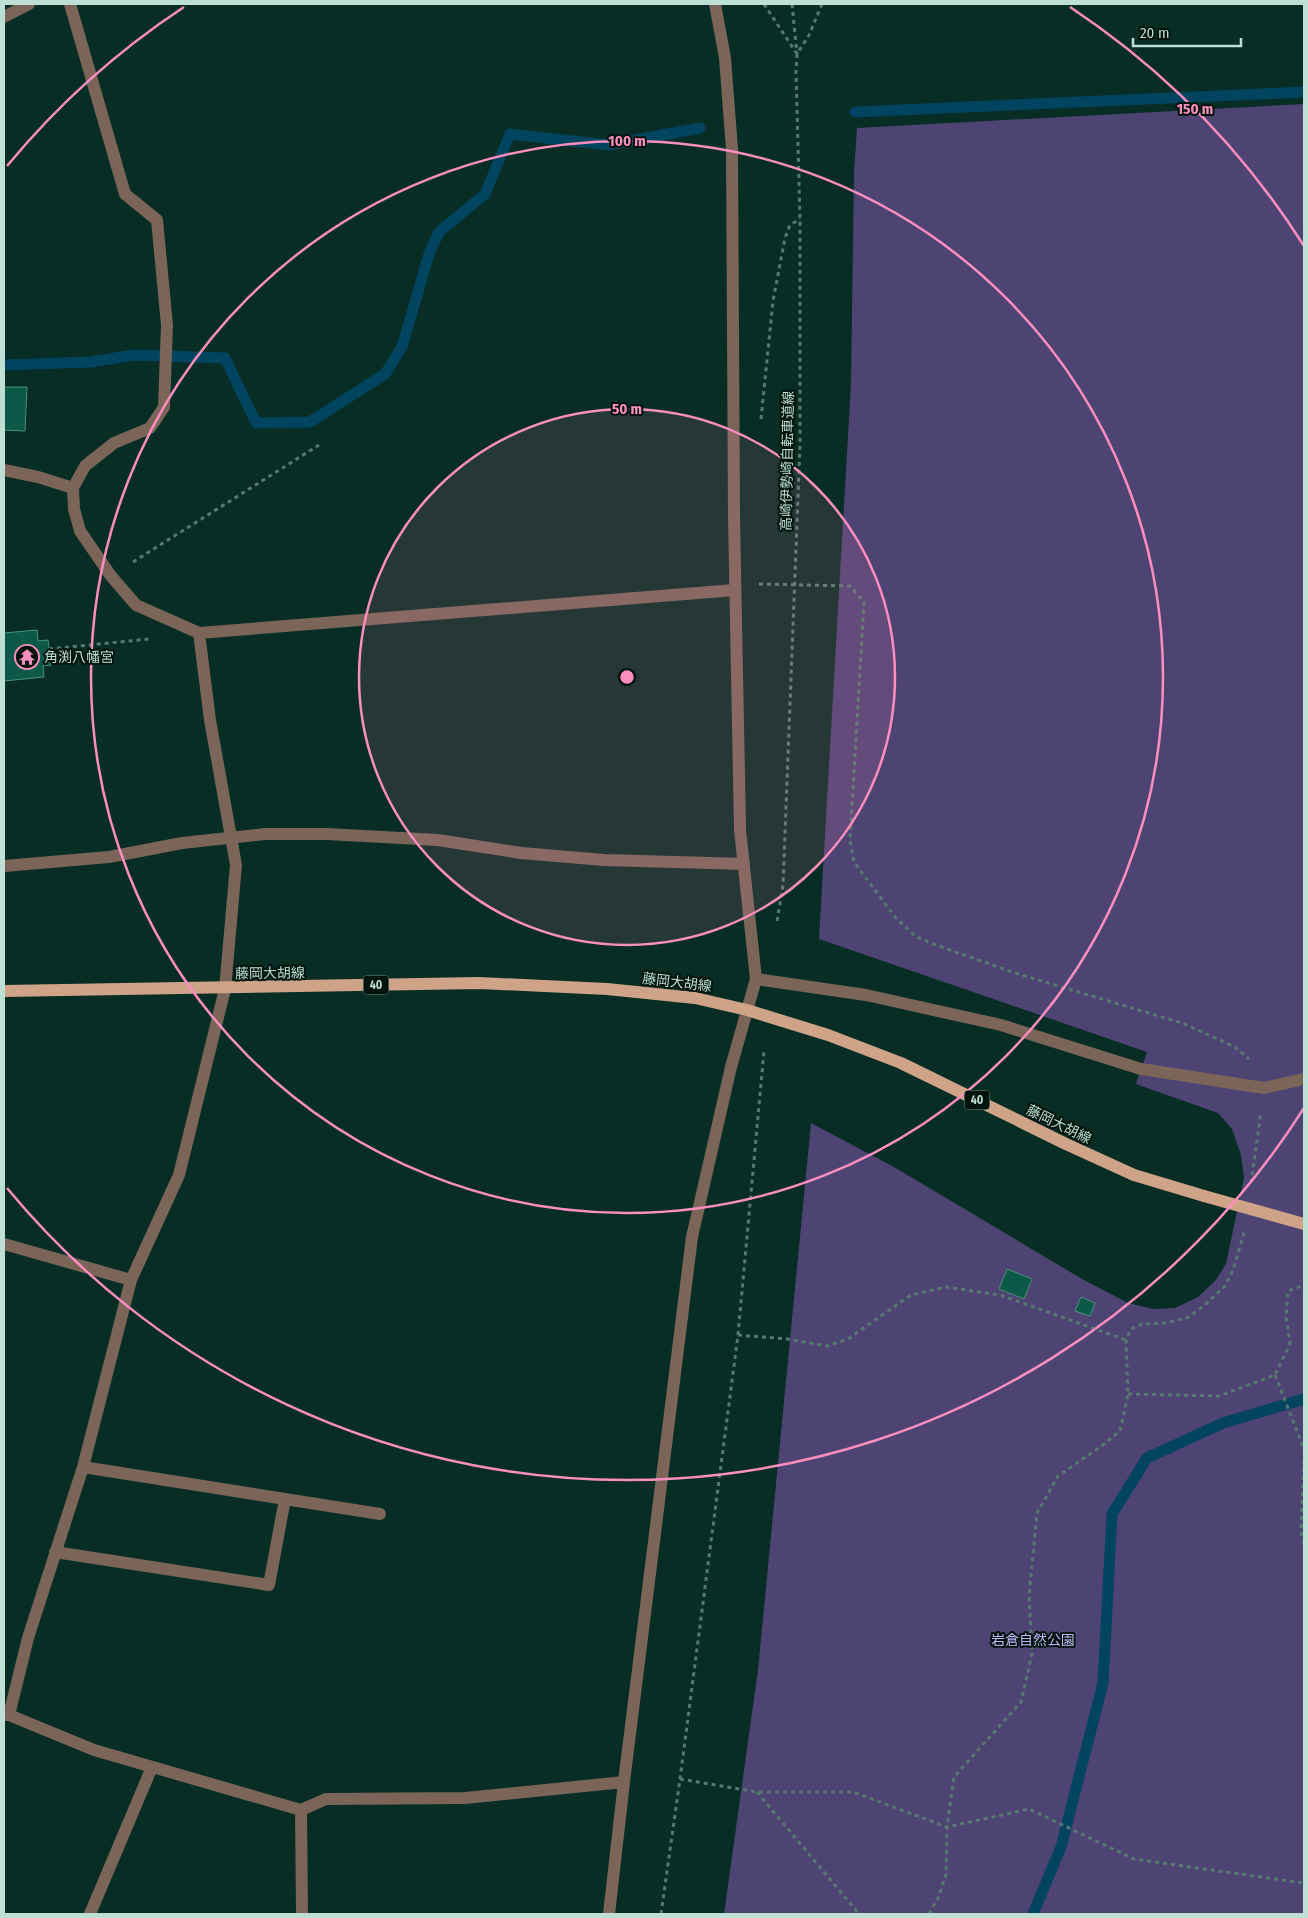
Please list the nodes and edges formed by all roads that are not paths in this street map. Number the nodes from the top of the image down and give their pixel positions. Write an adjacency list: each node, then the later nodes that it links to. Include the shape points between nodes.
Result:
1 (29, 4): 4 (street)
2 (70, 4): 6 (street, via 125,194 157,220 167,326 164,407 150,428 114,442 85,466)
3 (715, 4): 7 (street, via 725,58 732,149)
4 (4, 17)
5 (4, 470): 6 (street)
6 (73, 488): 8 (street, via 80,531 136,605)
7 (735, 590): 8 (street); 10 (street, via 740,830)
8 (199, 633): 9 (street, via 210,720)
9 (231, 837): 10 (street, via 326,834 438,840 604,860); 11 (street, via 109,857); 13 (street, via 236,865)
10 (744, 864): 12 (street)
11 (4, 866)
12 (756, 979): 15 (street); 16 (street, via 866,995 1001,1025 1141,1069 1264,1088)
13 (225, 988): 14 (main road, 藤岡大胡線 / 40); 15 (main road, 藤岡大胡線 / 40, via 479,983 607,989 696,998); 19 (street, via 179,1175)
14 (4, 991)
15 (747, 1010): 17 (main road, 藤岡大胡線 / 40, bridge, via 828,1035 901,1063 1134,1175); 26 (street, via 692,1237)
16 (1304, 1079)
17 (1304, 1224)
18 (4, 1244): 19 (street)
19 (131, 1280): 20 (street)
20 (83, 1468): 21 (street); 23 (street)
21 (285, 1499): 22 (street); 23 (street, via 269,1585)
22 (380, 1514)
23 (55, 1552): 24 (street)
24 (6, 1715): 25 (street, via 94,1750)
25 (152, 1767): 27 (street); 28 (street)
26 (624, 1782): 27 (street, via 465,1798 326,1799); 30 (street)
27 (301, 1810): 29 (street)
28 (90, 1914)
29 (302, 1914)
30 (609, 1914)

